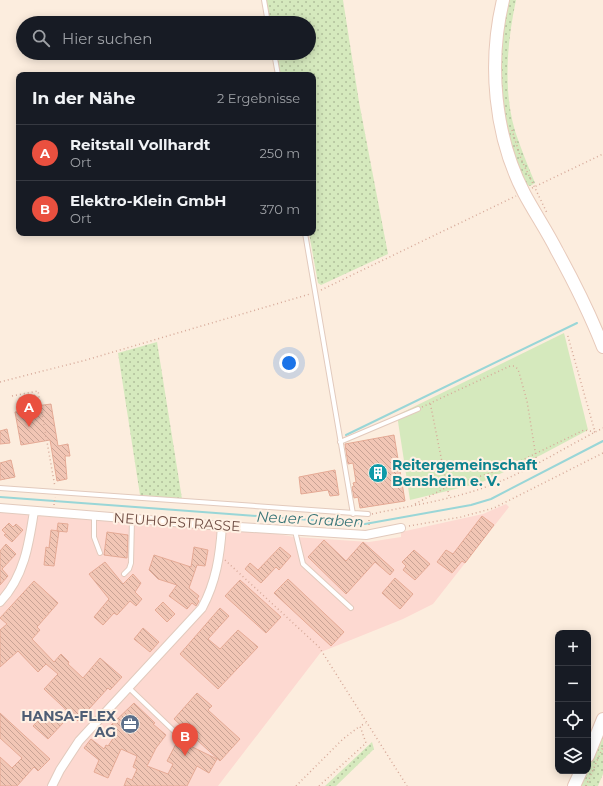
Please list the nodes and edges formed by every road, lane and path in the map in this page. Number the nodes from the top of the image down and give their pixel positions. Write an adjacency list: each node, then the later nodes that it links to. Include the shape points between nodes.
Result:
1 (264, 0): 3 (lane)
2 (503, 0): 8 (street, via 495,57 496,89 506,144)
3 (267, 16)
4 (275, 60): 5 (lane)
5 (277, 72)
6 (511, 124): 8 (path)
7 (603, 154): 8 (path)
8 (529, 190): 9 (path); 11 (path); 13 (street, via 590,314)
9 (549, 217)
10 (306, 236): 11 (lane)
11 (316, 292): 14 (path, via 86,360); 20 (lane)
12 (567, 333): 19 (path)
13 (603, 347)
14 (0, 382)
15 (12, 396): 26 (path, via 38,391)
16 (430, 402): 17 (path); 22 (path, via 514,366 518,370 527,401); 24 (path)
17 (418, 409): 20 (lane)
18 (603, 428): 19 (path)
19 (595, 432): 22 (path, via 584,430); 23 (path)
20 (340, 442): 32 (lane)
21 (603, 453): 38 (path, via 494,508)
22 (535, 454): 23 (path); 24 (path, via 506,468)
23 (538, 463): 27 (path, via 481,489)
24 (447, 487): 27 (path); 29 (path)
25 (0, 488): 26 (lane, NEUHOFSTRASSE)
26 (55, 495): 28 (path); 32 (lane, NEUHOFSTRASSE)
27 (449, 497): 29 (path)
28 (54, 505)
29 (414, 505): 34 (path)
30 (0, 508): 31 (street, NEUHOFSTRASSE)
31 (34, 511): 33 (street, NEUHOFSTRASSE); 43 (street, via 29,547 23,566)
32 (353, 514): 34 (lane, NEUHOFSTRASSE)
33 (94, 516): 35 (street, NEUHOFSTRASSE); 40 (lane, via 94,537)
34 (368, 516): 37 (path)
35 (132, 519): 36 (street, NEUHOFSTRASSE); 42 (lane, via 131,562)
36 (222, 526): 39 (street, NEUHOFSTRASSE); 41 (street)
37 (370, 526)
38 (401, 528): 39 (street, NEUHOFSTRASSE, via 366,535)
39 (295, 531): 44 (lane, via 303,564)
40 (100, 553)
41 (220, 555): 45 (street, via 210,593 202,608); 47 (path, via 319,647)
42 (124, 574)
43 (0, 602)
44 (351, 608)
45 (128, 687): 49 (lane); 53 (street, via 79,741)
46 (603, 719): 51 (street)
47 (366, 722): 48 (path); 56 (path)
48 (360, 726): 54 (path, via 342,739); 55 (path, via 366,743)
49 (175, 732)
50 (603, 747): 58 (path)
51 (591, 749)
52 (580, 774): 57 (street)
53 (52, 786)
54 (296, 786)
55 (319, 786)
56 (407, 786)
57 (574, 786)
58 (586, 786)

